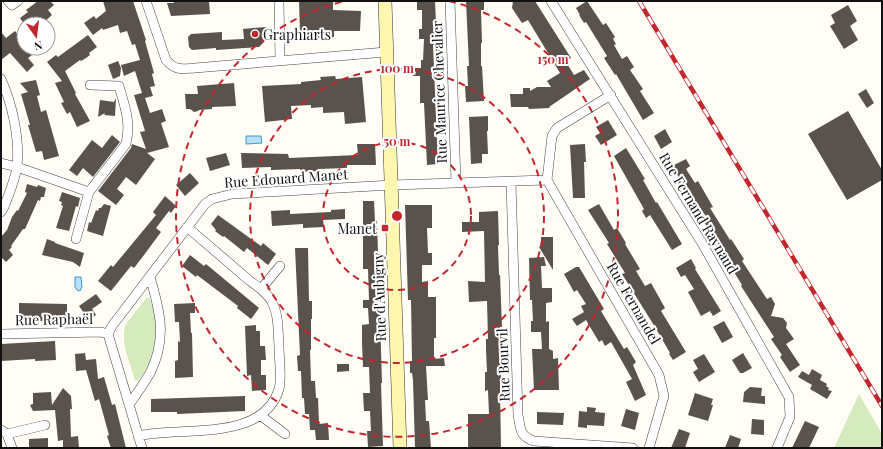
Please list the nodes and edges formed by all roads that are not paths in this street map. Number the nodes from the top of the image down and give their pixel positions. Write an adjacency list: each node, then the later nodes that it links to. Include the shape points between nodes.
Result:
1 (8, 1): 2 (street, via 12,5)
2 (18, 1)
3 (146, 1): 9 (street, via 166,60 172,67 184,69)
4 (279, 1): 9 (street)
5 (385, 1): 8 (main road, Rue d'Aubigny)
6 (450, 1): 17 (street, Rue Maurice Chevalier)
7 (551, 1): 12 (street, Rue Fernand Raynaud)
8 (386, 52): 9 (street); 18 (main road, Rue d'Aubigny)
9 (280, 60)
10 (1, 79): 14 (street, via 11,104 16,130)
11 (90, 85): 19 (street, via 119,86 128,120 128,135 126,144)
12 (611, 95): 15 (street, via 557,128 552,136); 39 (street, Rue Fernand Raynaud, via 702,243 789,397 790,417)
13 (1, 163): 14 (street)
14 (17, 167): 19 (street); 20 (street)
15 (547, 180): 16 (street, Rue Edouard Manet); 38 (street, Rue Fernandel, via 659,375 664,396)
16 (512, 182): 17 (street, Rue Edouard Manet); 37 (street, Rue Bourvil, via 518,415 521,434 534,441)
17 (456, 183): 18 (street, Rue Edouard Manet)
18 (392, 185): 21 (street, Rue Edouard Manet, via 222,196 205,204); 36 (main road, Rue d'Aubigny)
19 (89, 192): 22 (street)
20 (1, 212)
21 (187, 227): 24 (street, Rue Edouard Manet); 25 (street)
22 (76, 239)
23 (280, 266): 25 (street)
24 (150, 277): 27 (street, Rue Edouard Manet); 28 (street, via 160,322 158,355)
25 (261, 289): 29 (street, via 272,302 276,315 280,388 274,402)
26 (1, 334): 27 (street, Rue Raphaël)
27 (108, 334): 28 (street)
28 (129, 405): 33 (street)
29 (260, 416): 32 (street); 33 (street, via 230,427)
30 (44, 425): 31 (street)
31 (4, 432): 34 (street)
32 (285, 434)
33 (138, 436): 35 (street)
34 (12, 448)
35 (142, 448)
36 (400, 448)
37 (633, 448)
38 (649, 448)
39 (777, 448)

